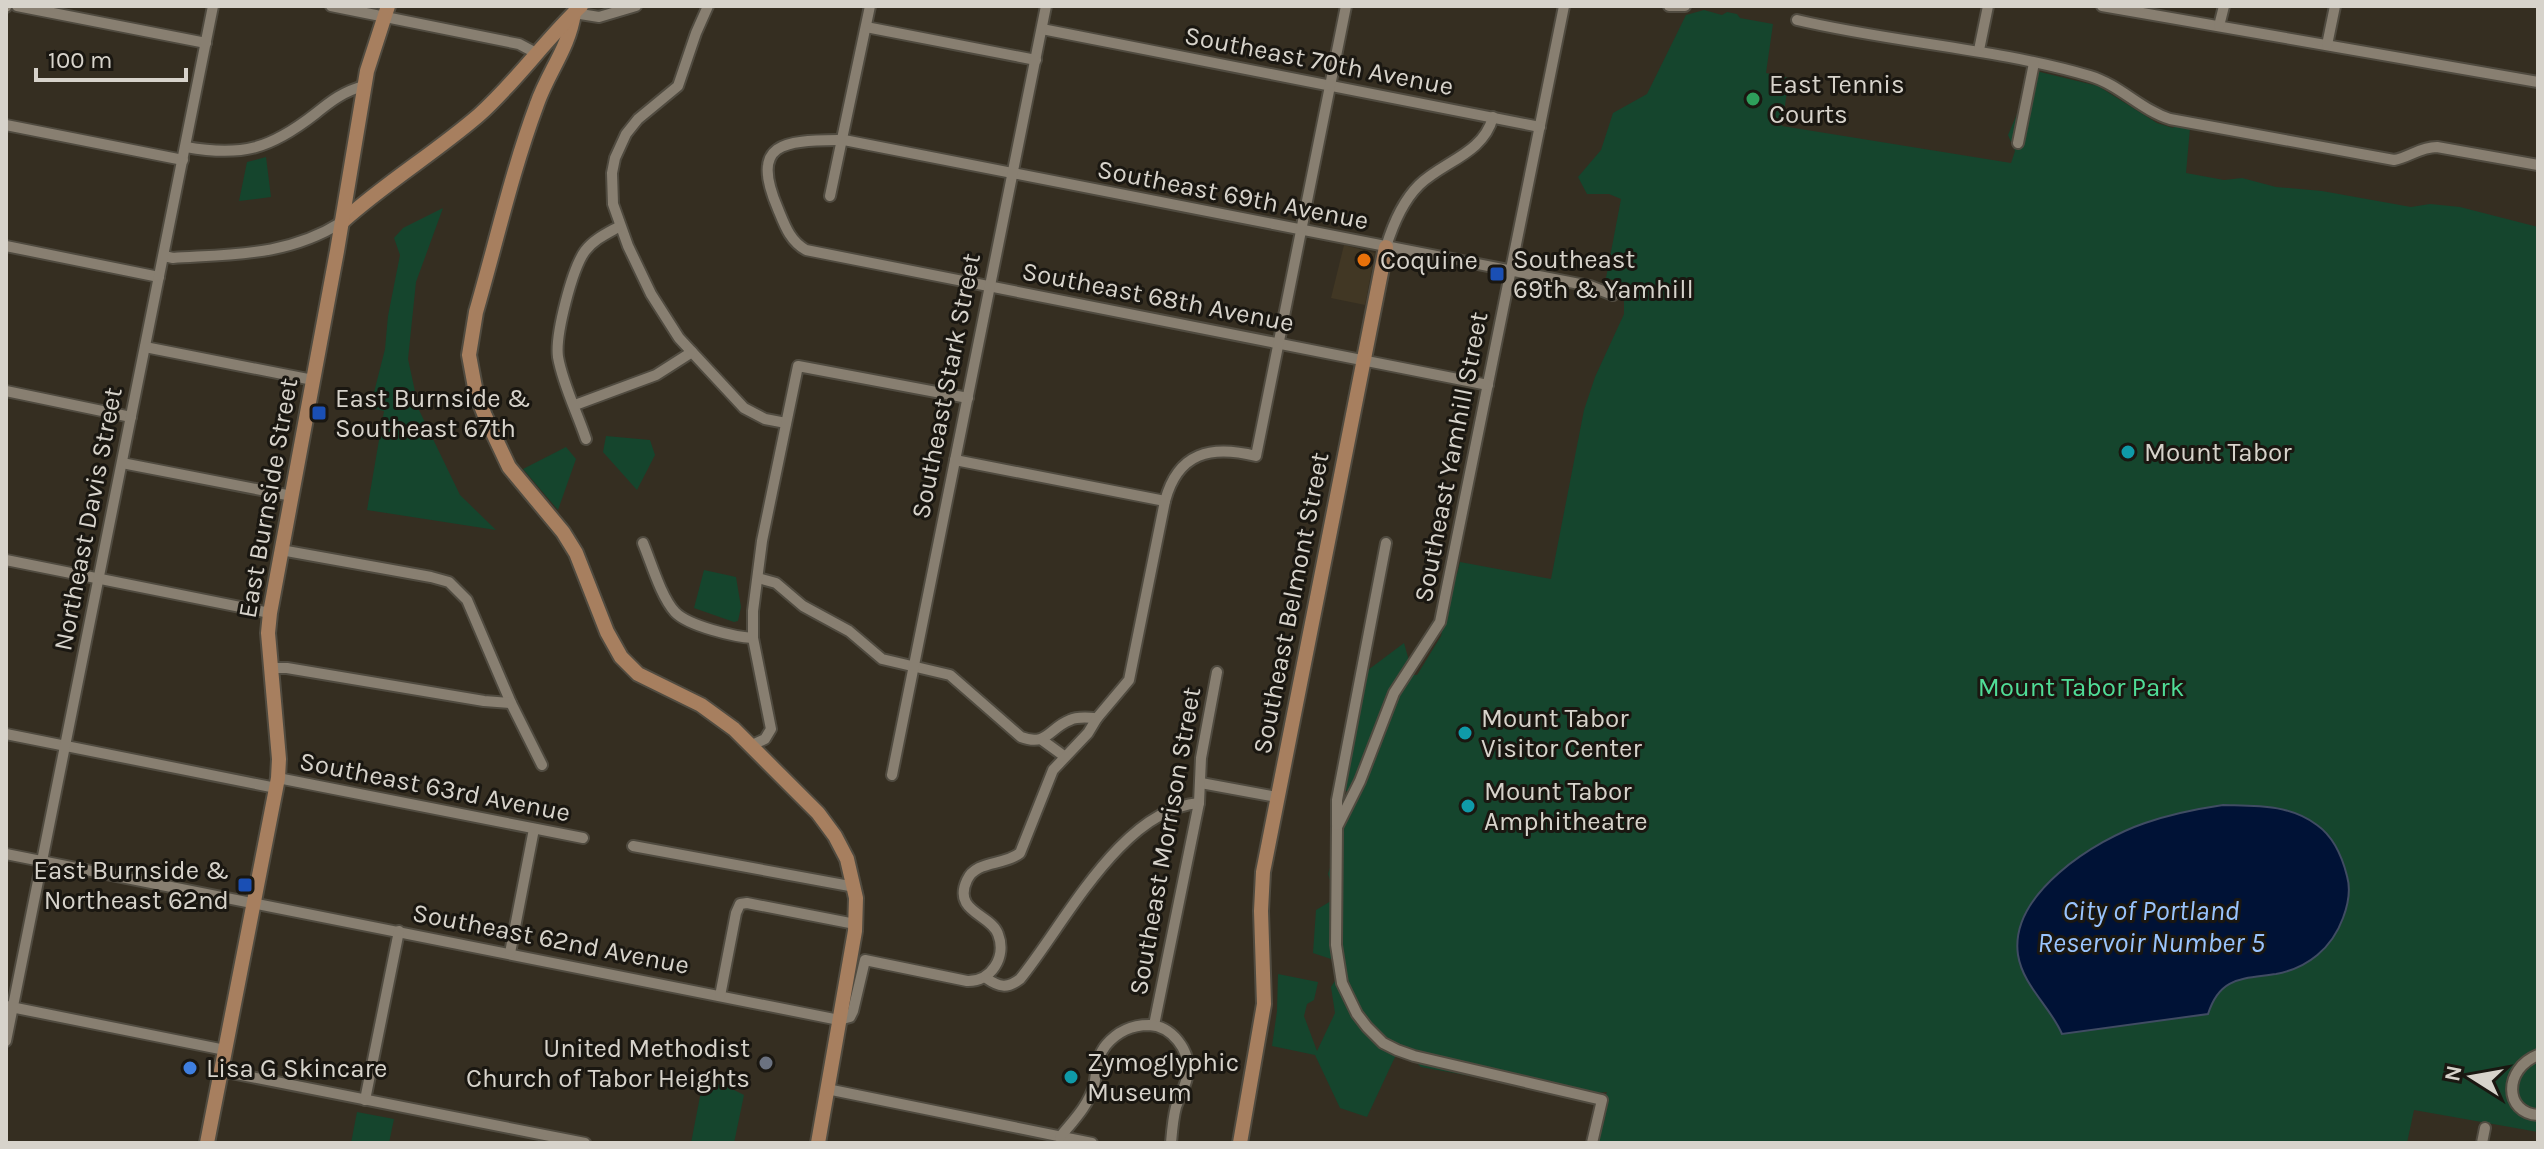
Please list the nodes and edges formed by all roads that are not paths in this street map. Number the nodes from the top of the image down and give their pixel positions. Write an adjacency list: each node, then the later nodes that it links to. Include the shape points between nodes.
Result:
1 (17, 6): 22 (street)
2 (213, 6): 22 (street, Northeast Davis Street)
3 (331, 6): 17 (street)
4 (636, 6): 16 (street, via 599,17)
5 (708, 6): 42 (street, via 678,86 638,119 615,158 613,204)
6 (870, 6): 20 (street)
7 (1046, 6): 21 (street, Southeast Stark Street)
8 (1346, 6): 29 (street)
9 (1564, 6): 33 (street, Southeast Yamhill Street)
10 (1669, 6): 11 (street)
11 (1685, 6)
12 (1988, 6): 24 (street)
13 (2106, 6): 19 (street)
14 (2224, 6): 19 (street)
15 (2335, 6): 23 (street)
16 (577, 10): 25 (street); 83 (street, via 569,40 532,119 480,298 469,342 472,374 500,451 576,553 621,657 647,680 712,711)
17 (387, 11): 25 (street, via 519,44); 30 (street, East Burnside Street)
18 (1797, 20): 24 (street)
19 (2219, 26): 23 (street)
20 (866, 27): 26 (street); 34 (street)
21 (1042, 29): 26 (street, Southeast Stark Street); 29 (street, Southeast 70th Avenue)
22 (206, 43): 36 (street, Northeast Davis Street)
23 (2327, 45): 28 (street)
24 (1979, 50): 27 (street)
25 (536, 53): 41 (street, via 482,112)
26 (1036, 60): 39 (street, Southeast Stark Street)
27 (2034, 63): 35 (street); 38 (street, via 2100,80 2170,119 2384,158 2406,158 2437,147)
28 (2538, 82)
29 (1330, 85): 31 (street, Southeast 70th Avenue); 43 (street)
30 (364, 86): 36 (street, via 341,93 295,130 260,148 223,152); 41 (street, East Burnside Street)
31 (1493, 117): 33 (street, Southeast 70th Avenue); 45 (street, Southeast Belmont Street, via 1479,143 1411,194)
32 (6, 125): 37 (street)
33 (1540, 127): 48 (street, Southeast Yamhill Street)
34 (844, 140): 39 (street, Southeast 69th Avenue); 40 (street); 46 (street, Southeast 69th Avenue, via 789,143 776,150 766,171 789,235 800,247)
35 (2018, 143)
36 (186, 147): 37 (street, Northeast Davis Street)
37 (183, 160): 47 (street, Northeast Davis Street)
38 (2538, 165)
39 (1013, 173): 43 (street, Southeast 69th Avenue); 50 (street, Southeast Stark Street)
40 (830, 196)
41 (342, 222): 47 (street, via 283,248); 56 (street, East Burnside Street)
42 (620, 226): 54 (street, via 664,319); 60 (street, via 585,251 560,324 557,353)
43 (1300, 231): 45 (street, Southeast 69th Avenue); 52 (street)
44 (6, 246): 49 (street)
45 (1386, 247): 48 (street, Southeast 69th Avenue); 55 (street, Southeast Belmont Street)
46 (819, 253): 50 (street, Southeast 68th Avenue)
47 (164, 256): 49 (street, Northeast Davis Street)
48 (1511, 271): 51 (street, Southeast 69th Avenue); 57 (street, Southeast Yamhill Street)
49 (159, 277): 53 (street, Northeast Davis Street)
50 (990, 287): 52 (street, Southeast 68th Avenue); 59 (street, Southeast Stark Street)
51 (1613, 295)
52 (1279, 343): 55 (street, Southeast 68th Avenue); 67 (street, via 1256,456 1224,450 1195,457 1175,475)
53 (145, 347): 56 (street); 61 (street, Northeast Davis Street)
54 (692, 352): 60 (street, via 656,375); 62 (street, via 744,408)
55 (1364, 360): 57 (street, Southeast 68th Avenue); 90 (street, Southeast Belmont Street)
56 (313, 380): 66 (street, East Burnside Street)
57 (1488, 385): 92 (street, Southeast Yamhill Street, via 1439,626 1397,686)
58 (6, 391): 61 (street)
59 (968, 398): 62 (street, via 798,366); 64 (street, Southeast Stark Street)
60 (575, 405): 63 (street)
61 (131, 417): 65 (street, Northeast Davis Street)
62 (786, 423): 72 (street)
63 (586, 439)
64 (955, 460): 67 (street); 77 (street, Southeast Stark Street)
65 (122, 463): 66 (street); 73 (street, Northeast Davis Street)
66 (292, 496): 70 (street, East Burnside Street)
67 (1165, 501): 80 (street, via 1129,680)
68 (643, 543): 75 (street, via 675,612 703,626)
69 (1386, 543): 92 (street, via 1337,800)
70 (281, 550): 74 (street, East Burnside Street); 79 (street, via 449,582 467,600)
71 (6, 560): 73 (street)
72 (758, 578): 75 (street); 77 (street, via 776,583 882,659)
73 (99, 579): 74 (street); 84 (street, Northeast Davis Street)
74 (270, 613): 76 (street, East Burnside Street)
75 (753, 638): 83 (street, via 772,723 765,739)
76 (271, 668): 79 (street); 88 (street, East Burnside Street)
77 (914, 668): 82 (street, via 950,675 1021,737); 87 (street, Southeast Stark Street)
78 (1217, 672): 89 (street, Southeast Morrison Street)
79 (511, 703): 86 (street)
80 (1097, 718): 82 (street, via 1067,721); 85 (street)
81 (6, 734): 84 (street, Southeast 63rd Avenue)
82 (1042, 740): 85 (street)
83 (752, 745): 98 (street, via 826,822 842,847)
84 (66, 746): 88 (street, Southeast 63rd Avenue); 97 (street, Northeast Davis Street)
85 (1064, 756): 103 (street, via 1053,770 1020,853 980,867 964,887 967,905 995,927 1000,942 997,964)
86 (542, 765)
87 (892, 775)
88 (277, 783): 93 (street, Southeast 63rd Avenue); 99 (street, East Burnside Street)
89 (1201, 783): 90 (street); 91 (street, Southeast Morrison Street)
90 (1277, 797): 122 (street, Southeast Belmont Street, via 1262,885 1262,1018)
91 (1199, 803): 103 (street, via 1138,828 1076,899 1020,979 1006,987); 107 (street, Southeast Morrison Street)
92 (1337, 827): 123 (street, Southeast Yamhill Street, via 1338,967 1349,999 1367,1027 1383,1043 1414,1056 1602,1100)
93 (534, 829): 94 (street, Southeast 63rd Avenue); 102 (street)
94 (583, 838)
95 (633, 846): 98 (street)
96 (6, 854): 97 (street, Southeast 62nd Avenue)
97 (43, 862): 99 (street, Southeast 62nd Avenue); 105 (street, Northeast Davis Street)
98 (855, 887): 100 (street)
99 (254, 903): 101 (street, Southeast 62nd Avenue); 109 (street, East Burnside Street)
100 (855, 924): 104 (street, via 740,904); 106 (street)
101 (399, 931): 102 (street, Southeast 62nd Avenue); 113 (street)
102 (510, 953): 104 (street, Southeast 62nd Avenue)
103 (986, 978): 106 (street, via 967,981 865,960 853,1011)
104 (720, 996): 106 (street, Southeast 62nd Avenue)
105 (9, 1007): 108 (street, Northeast Davis Street); 109 (street)
106 (839, 1020): 112 (street)
107 (1154, 1025): 116 (street, via 1128,1028 1106,1045 1088,1100); 121 (street, Southeast Morrison Street, via 1176,1038 1188,1060)
108 (6, 1041)
109 (225, 1050): 111 (street, East Burnside Street)
110 (2538, 1055): 114 (street, via 2517,1069 2512,1085 2520,1108)
111 (221, 1071): 113 (street); 117 (street, East Burnside Street)
112 (827, 1089): 116 (street); 119 (street)
113 (365, 1100): 118 (street)
114 (2538, 1115)
115 (2485, 1128): 124 (street)
116 (1060, 1137): 120 (street)
117 (207, 1143)
118 (585, 1143)
119 (818, 1143)
120 (1092, 1143)
121 (1171, 1143)
122 (1240, 1143)
123 (1592, 1143)
124 (2482, 1143)

